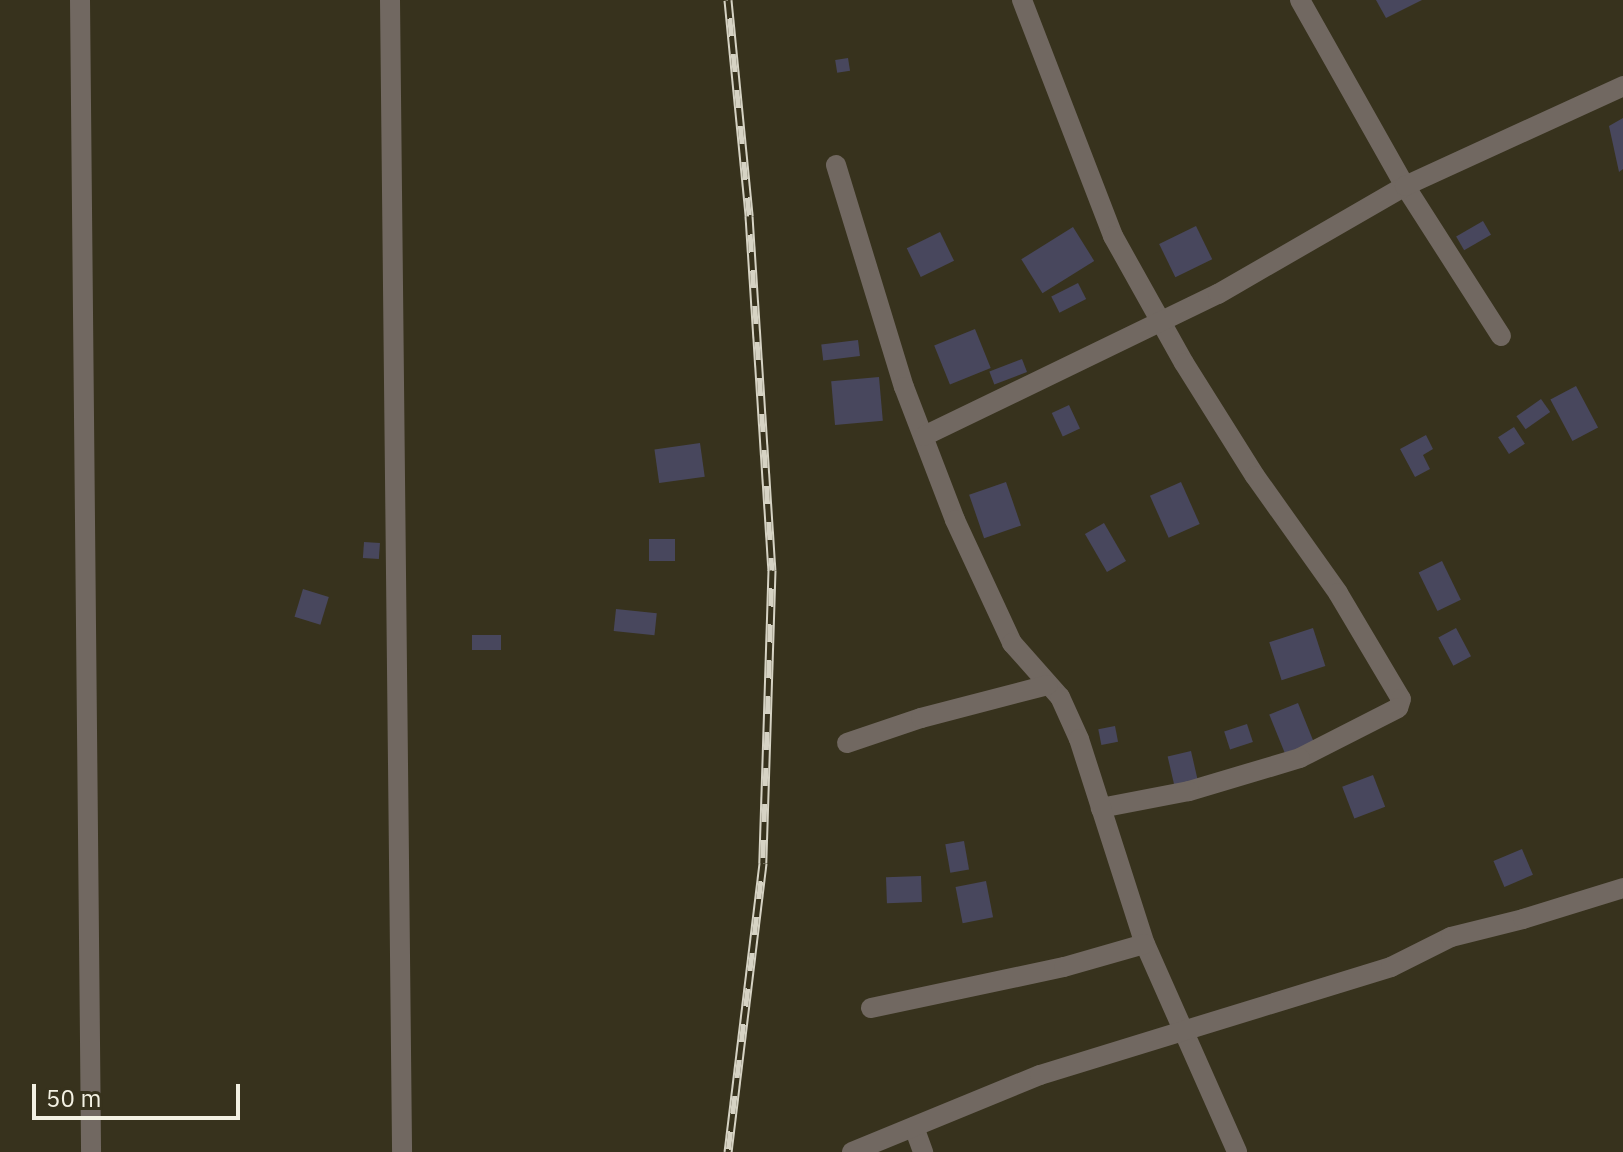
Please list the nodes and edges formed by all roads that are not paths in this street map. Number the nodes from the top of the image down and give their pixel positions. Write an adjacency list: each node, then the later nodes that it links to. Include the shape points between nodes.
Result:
1 (80, 0): 19 (street)
2 (390, 0): 20 (street)
3 (1022, 0): 8 (street, via 1113,236)
4 (1300, 0): 7 (street)
5 (1623, 86): 7 (street)
6 (836, 165): 10 (street)
7 (1405, 186): 8 (street); 9 (street)
8 (1161, 321): 10 (street); 13 (street, via 1401,699 1398,708 1300,758 1189,791)
9 (1501, 336)
10 (924, 436): 11 (street, via 955,520 1012,643)
11 (1048, 685): 12 (street); 13 (street, via 1060,697 1079,739)
12 (847, 743)
13 (1101, 808): 15 (street)
14 (1623, 888): 17 (street, via 1451,937 1391,967)
15 (1145, 944): 16 (street); 17 (street)
16 (871, 1008)
17 (1183, 1032): 18 (street, via 1040,1075); 23 (street)
18 (914, 1127): 21 (street); 22 (street)
19 (91, 1152)
20 (402, 1152)
21 (852, 1152)
22 (923, 1152)
23 (1237, 1152)

